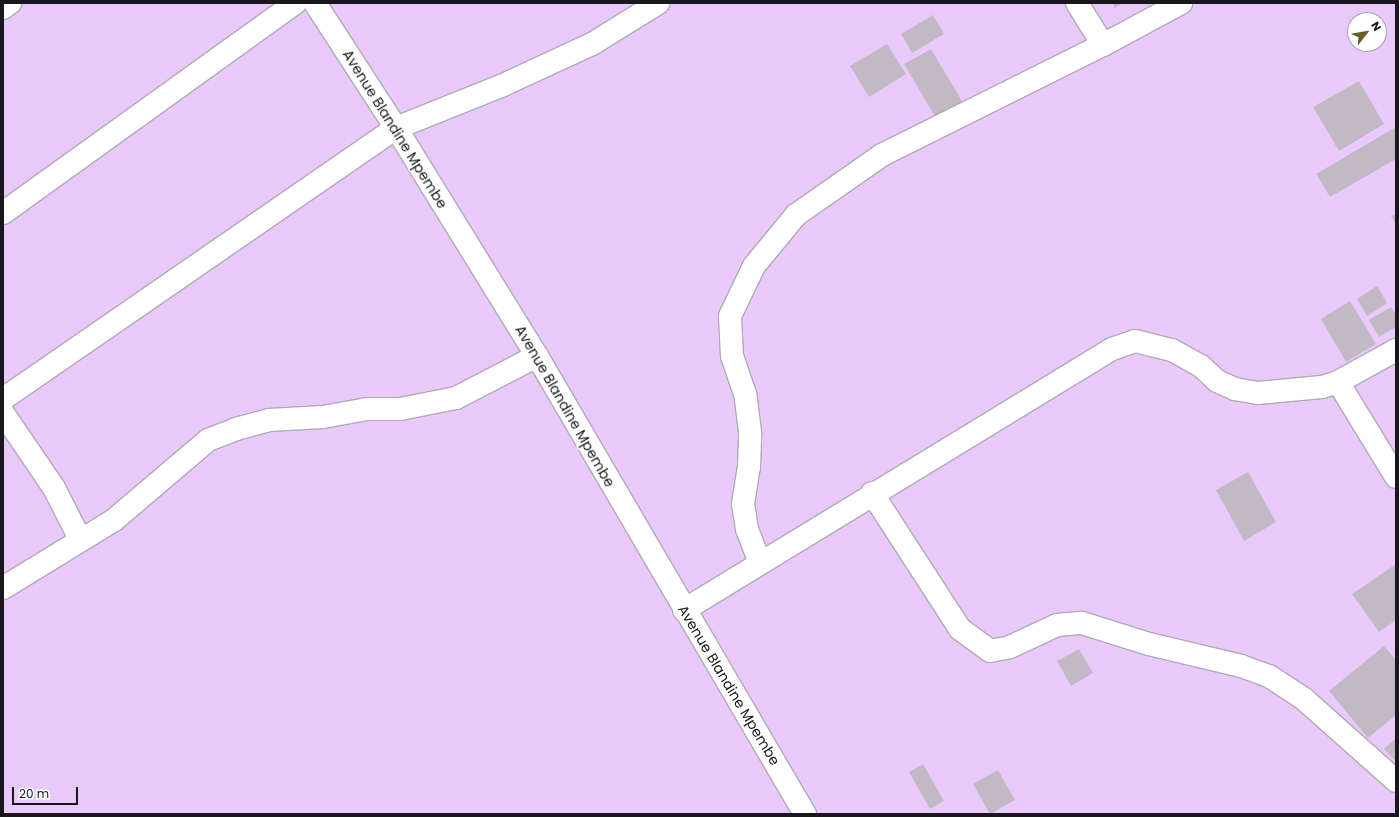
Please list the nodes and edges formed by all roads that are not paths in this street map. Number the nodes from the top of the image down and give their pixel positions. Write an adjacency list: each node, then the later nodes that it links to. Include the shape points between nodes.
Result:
1 (10, 3): 7 (street)
2 (294, 3): 10 (street)
3 (315, 3): 9 (street, Avenue Blandine Mpembe)
4 (658, 3): 9 (street, via 592,44 501,86)
5 (1077, 3): 8 (street)
6 (1181, 3): 8 (street)
7 (3, 8)
8 (1103, 45): 19 (street, via 882,155 796,215 754,266 730,316 732,356 745,394 750,432 749,467 743,504 747,529)
9 (396, 128): 12 (street, Avenue Blandine Mpembe); 14 (street)
10 (3, 213)
11 (1396, 350): 13 (street)
12 (537, 356): 18 (street, via 456,398 425,405 367,409 323,417 269,420 208,440 114,520); 21 (street, Avenue Blandine Mpembe)
13 (1338, 382): 16 (street); 17 (street, via 1322,387 1258,393 1235,389 1217,381 1201,366 1172,350 1135,341 1112,349)
14 (3, 399)
15 (3, 413): 18 (street, via 54,488)
16 (1396, 477)
17 (872, 493): 19 (street); 22 (street, via 960,629 990,651 1010,647 1057,625 1082,623 1149,644 1241,666 1269,676 1304,699)
18 (80, 539): 20 (street)
19 (760, 563): 21 (street)
20 (3, 588)
21 (684, 610): 23 (street, Avenue Blandine Mpembe)
22 (1396, 781)
23 (805, 814)

